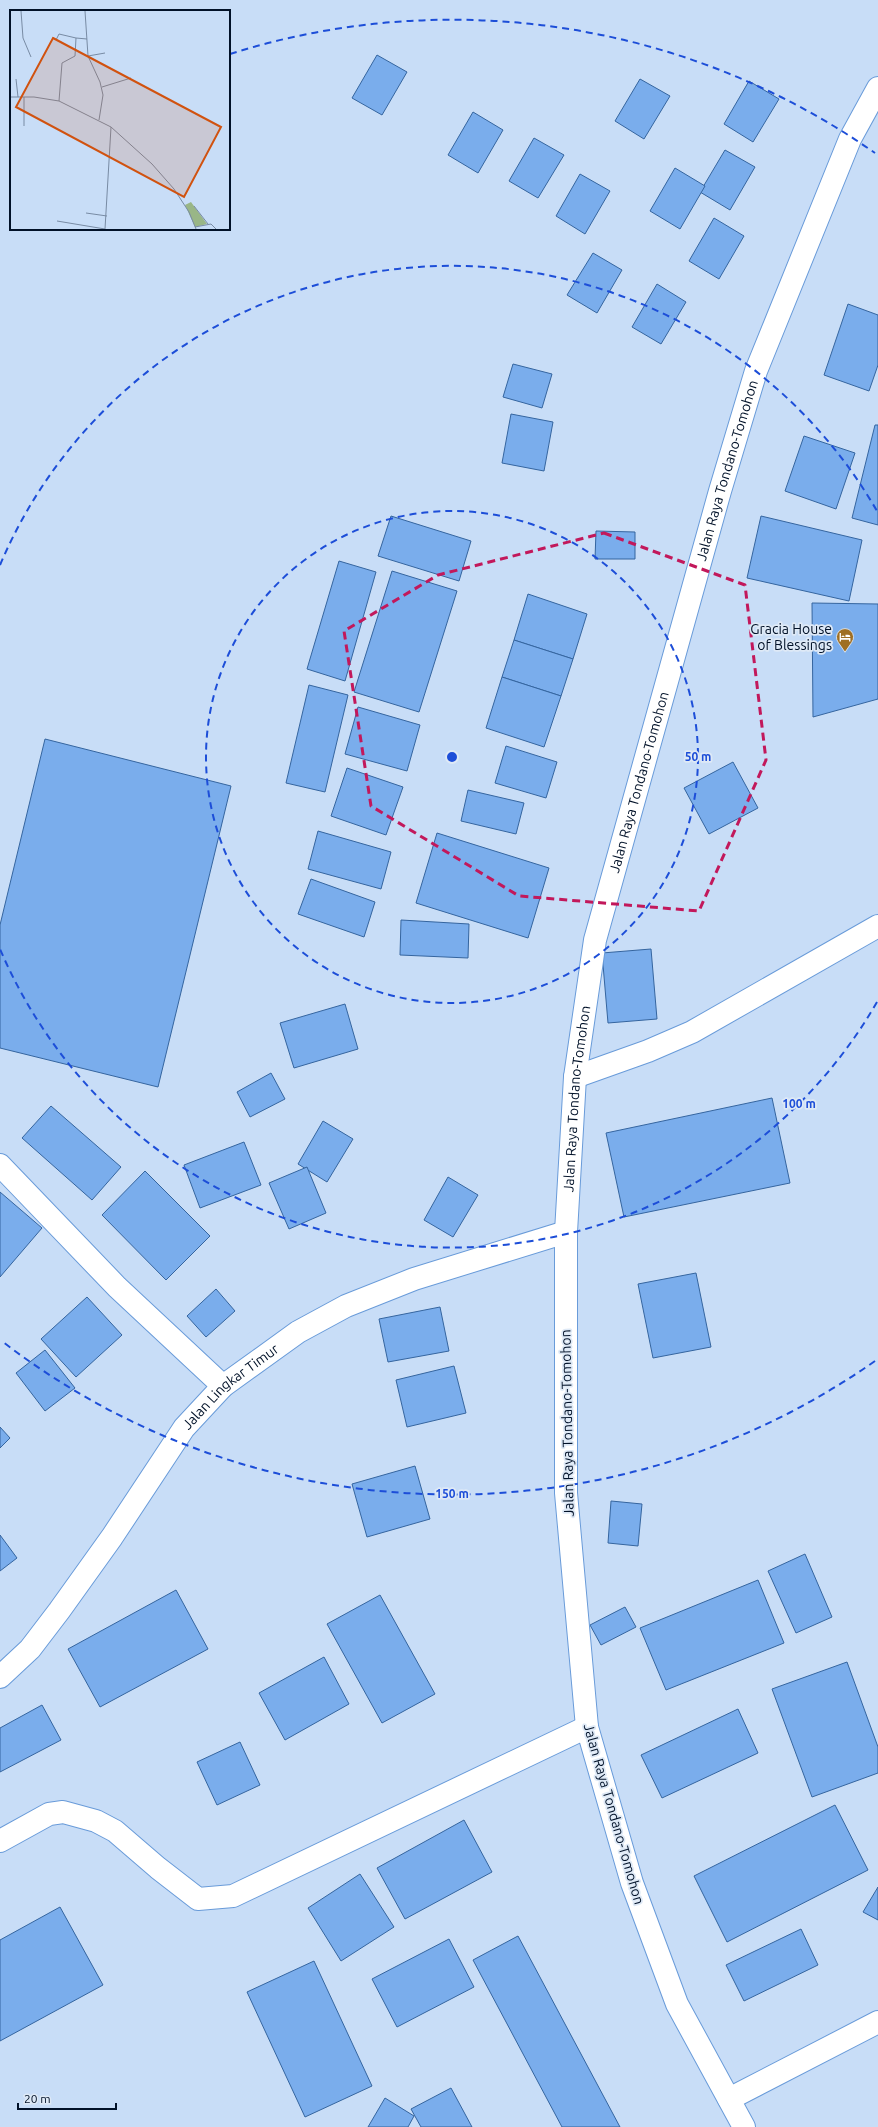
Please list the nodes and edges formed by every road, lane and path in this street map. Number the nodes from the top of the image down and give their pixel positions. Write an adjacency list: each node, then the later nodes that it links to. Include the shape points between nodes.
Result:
1 (878, 88): 3 (main road, Jalan Raya Tondano-Tomohon, via 850,139 756,371 595,940)
2 (878, 926): 3 (main road, via 692,1032)
3 (575, 1077): 5 (main road, Jalan Raya Tondano-Tomohon)
4 (0, 1165): 6 (main road, via 117,1287)
5 (566, 1232): 6 (main road, Jalan Lingkar Timur, via 414,1279 346,1306 298,1332); 8 (main road, Jalan Raya Tondano-Tomohon, via 566,1493)
6 (223, 1386): 7 (main road, Jalan Lingkar Timur, via 184,1428 60,1611 30,1649)
7 (0, 1677)
8 (587, 1727): 9 (main road, via 233,1896 198,1899 115,1831 96,1821 68,1813 49,1814); 11 (main road, Jalan Raya Tondano-Tomohon, via 632,1883 677,2004)
9 (0, 1841)
10 (878, 2022): 11 (main road)
11 (729, 2099): 12 (main road, Jalan Raya Tondano-Tomohon)
12 (744, 2127)

